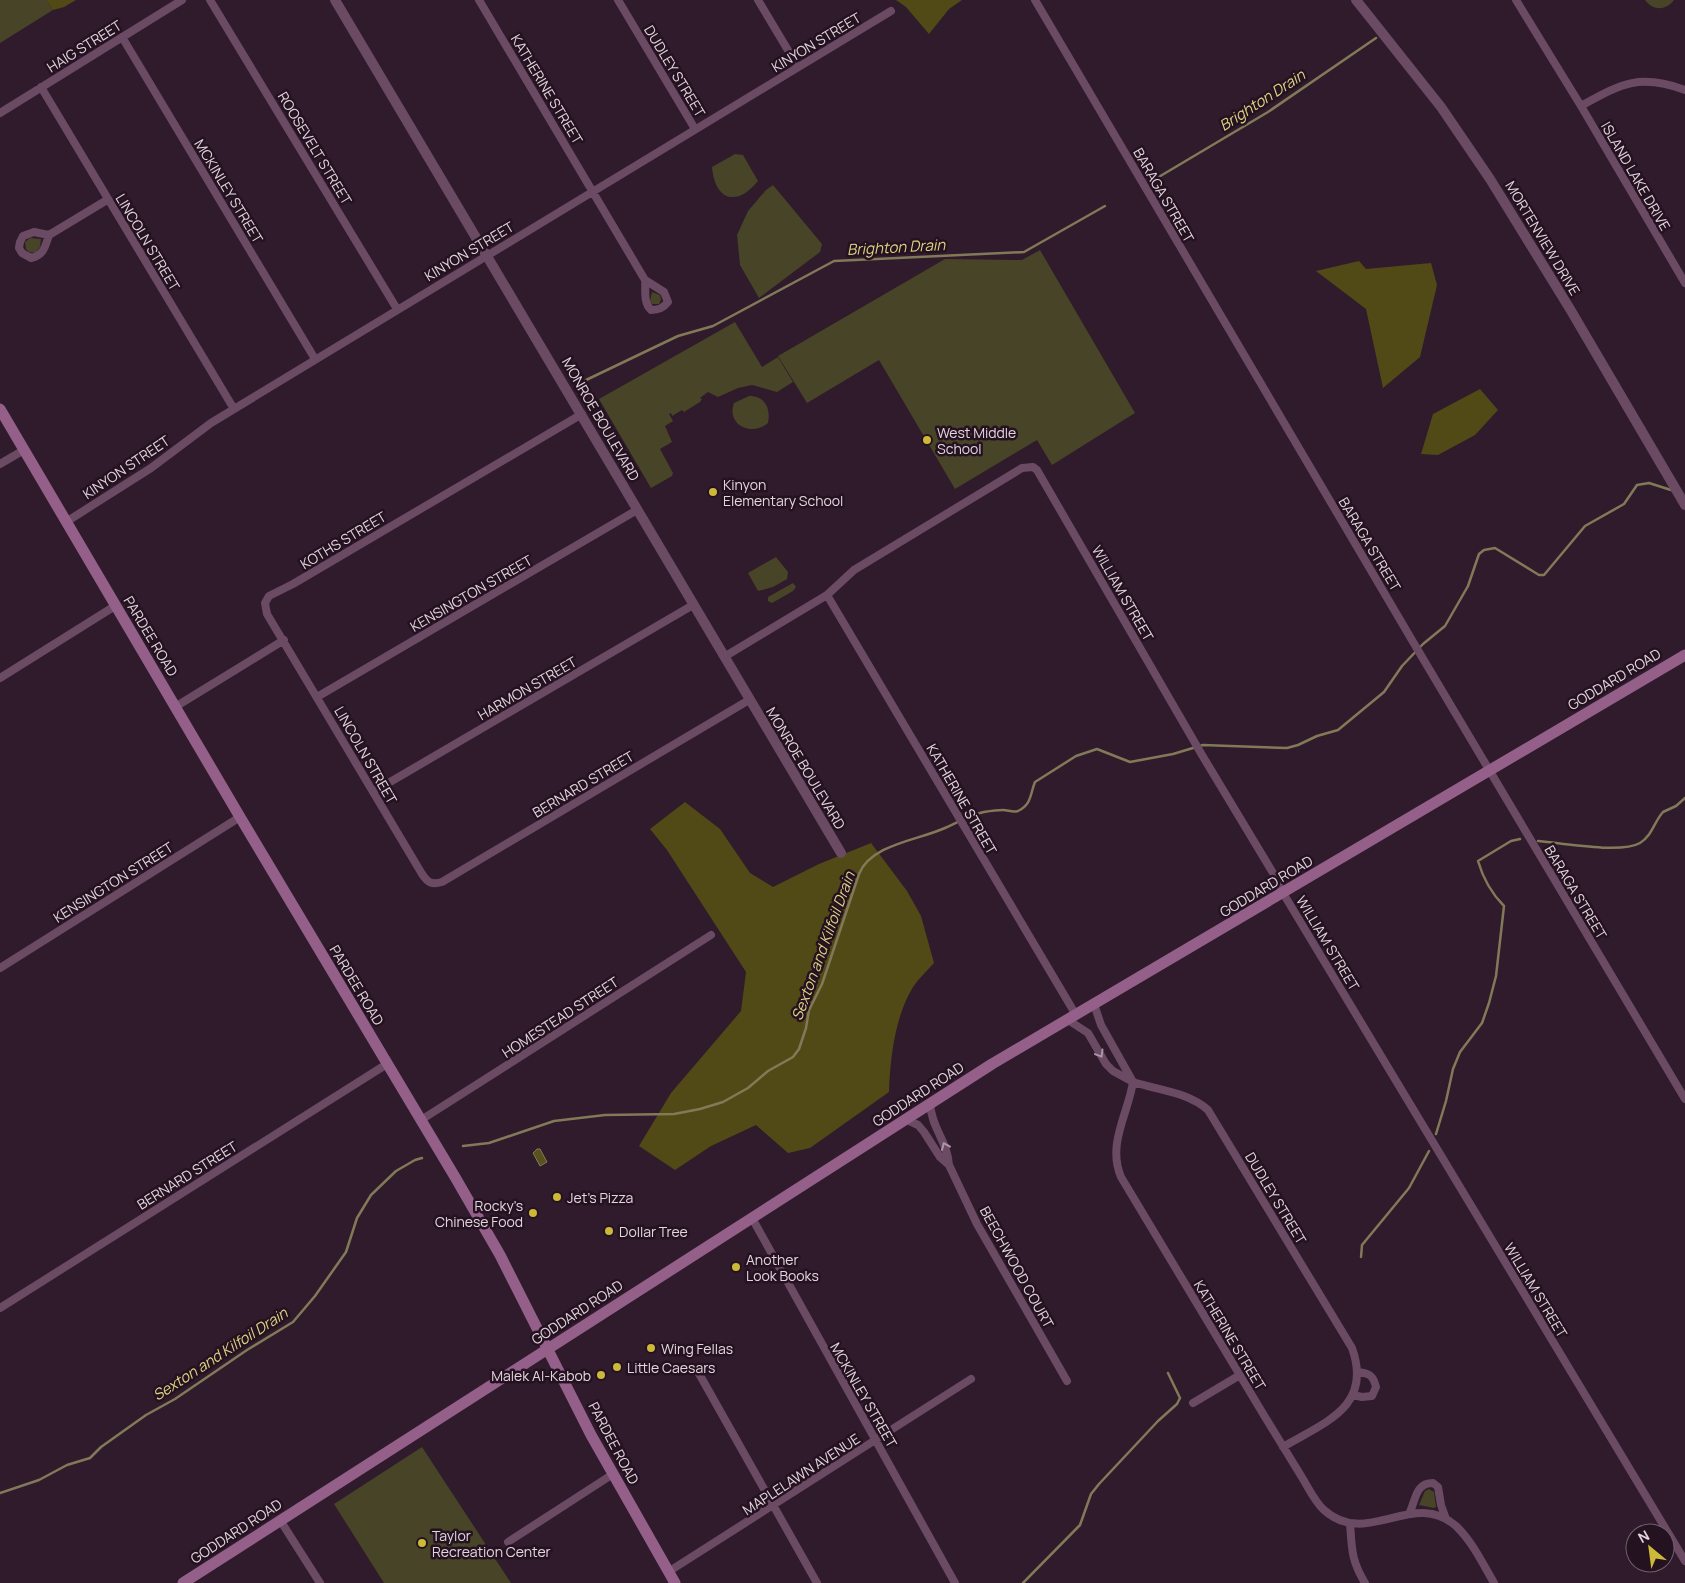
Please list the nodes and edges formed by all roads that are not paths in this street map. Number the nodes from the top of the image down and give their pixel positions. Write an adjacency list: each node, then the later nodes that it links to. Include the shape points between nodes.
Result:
1 (182, 0): 11 (street, HAIG STREET)
2 (210, 0): 24 (street, ROOSEVELT STREET)
3 (335, 0): 21 (street, MONROE BOULEVARD)
4 (479, 0): 18 (street, KATHERINE STREET)
5 (618, 0): 17 (street, DUDLEY STREET)
6 (758, 0): 12 (street)
7 (1036, 0): 44 (street, BARAGA STREET)
8 (1356, 0): 31 (street, MORTENVIEW DRIVE, via 1441,107 1490,179)
9 (1519, 1): 15 (street, ISLAND LAKE DRIVE)
10 (891, 11): 12 (street, KINYON STREET)
11 (122, 37): 13 (street, HAIG STREET); 25 (street, MCKINLEY STREET)
12 (798, 67): 17 (street, KINYON STREET)
13 (41, 87): 16 (street, HAIG STREET); 19 (street, LINCOLN STREET)
14 (1685, 90): 15 (street, via 1669,84 1632,83)
15 (1581, 106): 23 (street, ISLAND LAKE DRIVE)
16 (0, 113)
17 (695, 129): 18 (street, KINYON STREET)
18 (593, 191): 21 (street, KINYON STREET); 22 (street, KATHERINE STREET)
19 (107, 200): 20 (street); 27 (street, LINCOLN STREET)
20 (49, 235)
21 (488, 254): 24 (street, KINYON STREET); 28 (street, MONROE BOULEVARD)
22 (645, 280)
23 (1685, 283)
24 (397, 309): 25 (street, KINYON STREET)
25 (315, 359): 27 (street, KINYON STREET)
26 (0, 409): 29 (main road, PARDEE ROAD)
27 (234, 409): 33 (street, KINYON STREET, via 151,468)
28 (582, 414): 32 (street, MONROE BOULEVARD); 37 (street, KOTHS STREET, via 269,596 265,610)
29 (24, 450): 30 (street); 33 (main road, PARDEE ROAD)
30 (0, 464)
31 (1682, 500)
32 (637, 510): 35 (street, MONROE BOULEVARD); 41 (street, KENSINGTON STREET)
33 (66, 522): 36 (main road, PARDEE ROAD)
34 (827, 594): 39 (street); 49 (street, WILLIAM STREET, via 854,570 1022,468 1033,467); 53 (street, KATHERINE STREET)
35 (693, 605): 39 (street, MONROE BOULEVARD); 45 (street, HARMON STREET)
36 (115, 606): 40 (street); 43 (main road, PARDEE ROAD)
37 (284, 640): 41 (street, LINCOLN STREET); 43 (street)
38 (1685, 655): 44 (main road, GODDARD ROAD)
39 (724, 657): 42 (street, MONROE BOULEVARD)
40 (0, 678)
41 (317, 697): 45 (street, LINCOLN STREET)
42 (749, 700): 47 (street, MONROE BOULEVARD); 48 (street, BERNARD STREET, via 442,882)
43 (175, 707): 46 (main road, PARDEE ROAD)
44 (1490, 770): 49 (main road, GODDARD ROAD); 56 (street, BARAGA STREET)
45 (373, 792): 48 (street, LINCOLN STREET)
46 (240, 818): 51 (street, KENSINGTON STREET); 54 (main road, PARDEE ROAD)
47 (841, 853)
48 (429, 883)
49 (1283, 893): 52 (main road, GODDARD ROAD); 80 (street, WILLIAM STREET)
50 (711, 935): 59 (street, HOMESTEAD STREET)
51 (0, 968)
52 (1094, 1004): 53 (main road, GODDARD ROAD); 55 (street, via 1101,1025)
53 (1072, 1017): 55 (street, KATHERINE STREET, one-way to 55, via 1088,1033 1106,1064); 57 (main road, GODDARD ROAD)
54 (387, 1064): 59 (main road, PARDEE ROAD); 62 (street, BERNARD STREET)
55 (1133, 1082): 65 (street, DUDLEY STREET, via 1190,1098 1208,1110 1352,1348); 66 (street, KATHERINE STREET, via 1116,1144 1118,1170)
56 (1685, 1099)
57 (930, 1104): 58 (main road, GODDARD ROAD); 60 (street, BEECHWOOD COURT, one-way to 57, via 948,1151 931,1116)
58 (905, 1119): 60 (street, BEECHWOOD COURT, via 918,1125 940,1157); 61 (main road, GODDARD ROAD)
59 (421, 1120): 63 (main road, PARDEE ROAD, via 500,1255)
60 (949, 1164): 68 (street, BEECHWOOD COURT, via 978,1224)
61 (752, 1218): 63 (main road, GODDARD ROAD); 71 (street, MCKINLEY STREET)
62 (0, 1308)
63 (547, 1349): 73 (main road, PARDEE ROAD); 76 (main road, GODDARD ROAD)
64 (697, 1370): 74 (street)
65 (1357, 1372): 69 (street, DUDLEY STREET); 69 (street, via 1368,1373 1376,1387 1372,1396)
66 (1240, 1375): 70 (street); 72 (street, KATHERINE STREET)
67 (971, 1379): 71 (street, MAPLELAWN AVENUE)
68 (1067, 1381)
69 (1353, 1395): 72 (street, DUDLEY STREET, via 1338,1414)
70 (1193, 1403)
71 (876, 1440): 74 (street, MAPLELAWN AVENUE); 86 (street, MCKINLEY STREET)
72 (1283, 1447): 78 (street, KATHERINE STREET, via 1319,1505 1336,1519)
73 (613, 1474): 79 (street); 81 (main road, PARDEE ROAD)
74 (773, 1506): 81 (street, MAPLELAWN AVENUE); 85 (street)
75 (1409, 1514): 77 (street, via 1427,1513); 77 (street, via 1422,1485 1433,1483 1438,1487); 78 (street, via 1364,1525)
76 (280, 1520): 82 (main road, GODDARD ROAD); 83 (street)
77 (1446, 1520): 88 (street, via 1460,1530)
78 (1350, 1523): 87 (street, via 1352,1553)
79 (508, 1542)
80 (1685, 1561)
81 (668, 1572): 84 (main road, PARDEE ROAD)
82 (191, 1581)
83 (320, 1583)
84 (675, 1583)
85 (817, 1583)
86 (956, 1583)
87 (1365, 1583)
88 (1494, 1583)

